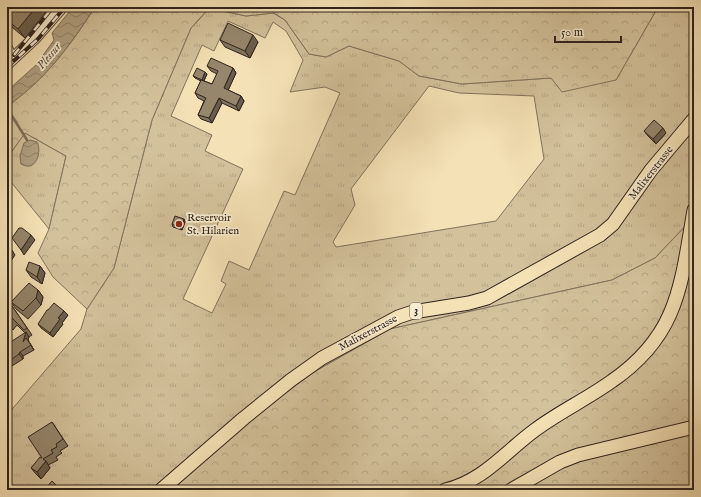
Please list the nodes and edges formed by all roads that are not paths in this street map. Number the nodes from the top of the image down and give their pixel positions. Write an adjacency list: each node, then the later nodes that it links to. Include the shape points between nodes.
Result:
1 (62, 7): 3 (street)
2 (7, 49): 3 (street)
3 (10, 62)
4 (694, 119): 7 (main road, Malixerstrasse / 3, via 651,170 613,224 600,235 487,298 398,317 322,358 266,400)
5 (694, 210): 8 (main road, via 676,301 663,329 644,354 613,380 532,432 480,476 461,486)
6 (694, 427): 9 (main road, via 578,455 560,462)
7 (161, 490)
8 (445, 490)
9 (511, 490)

